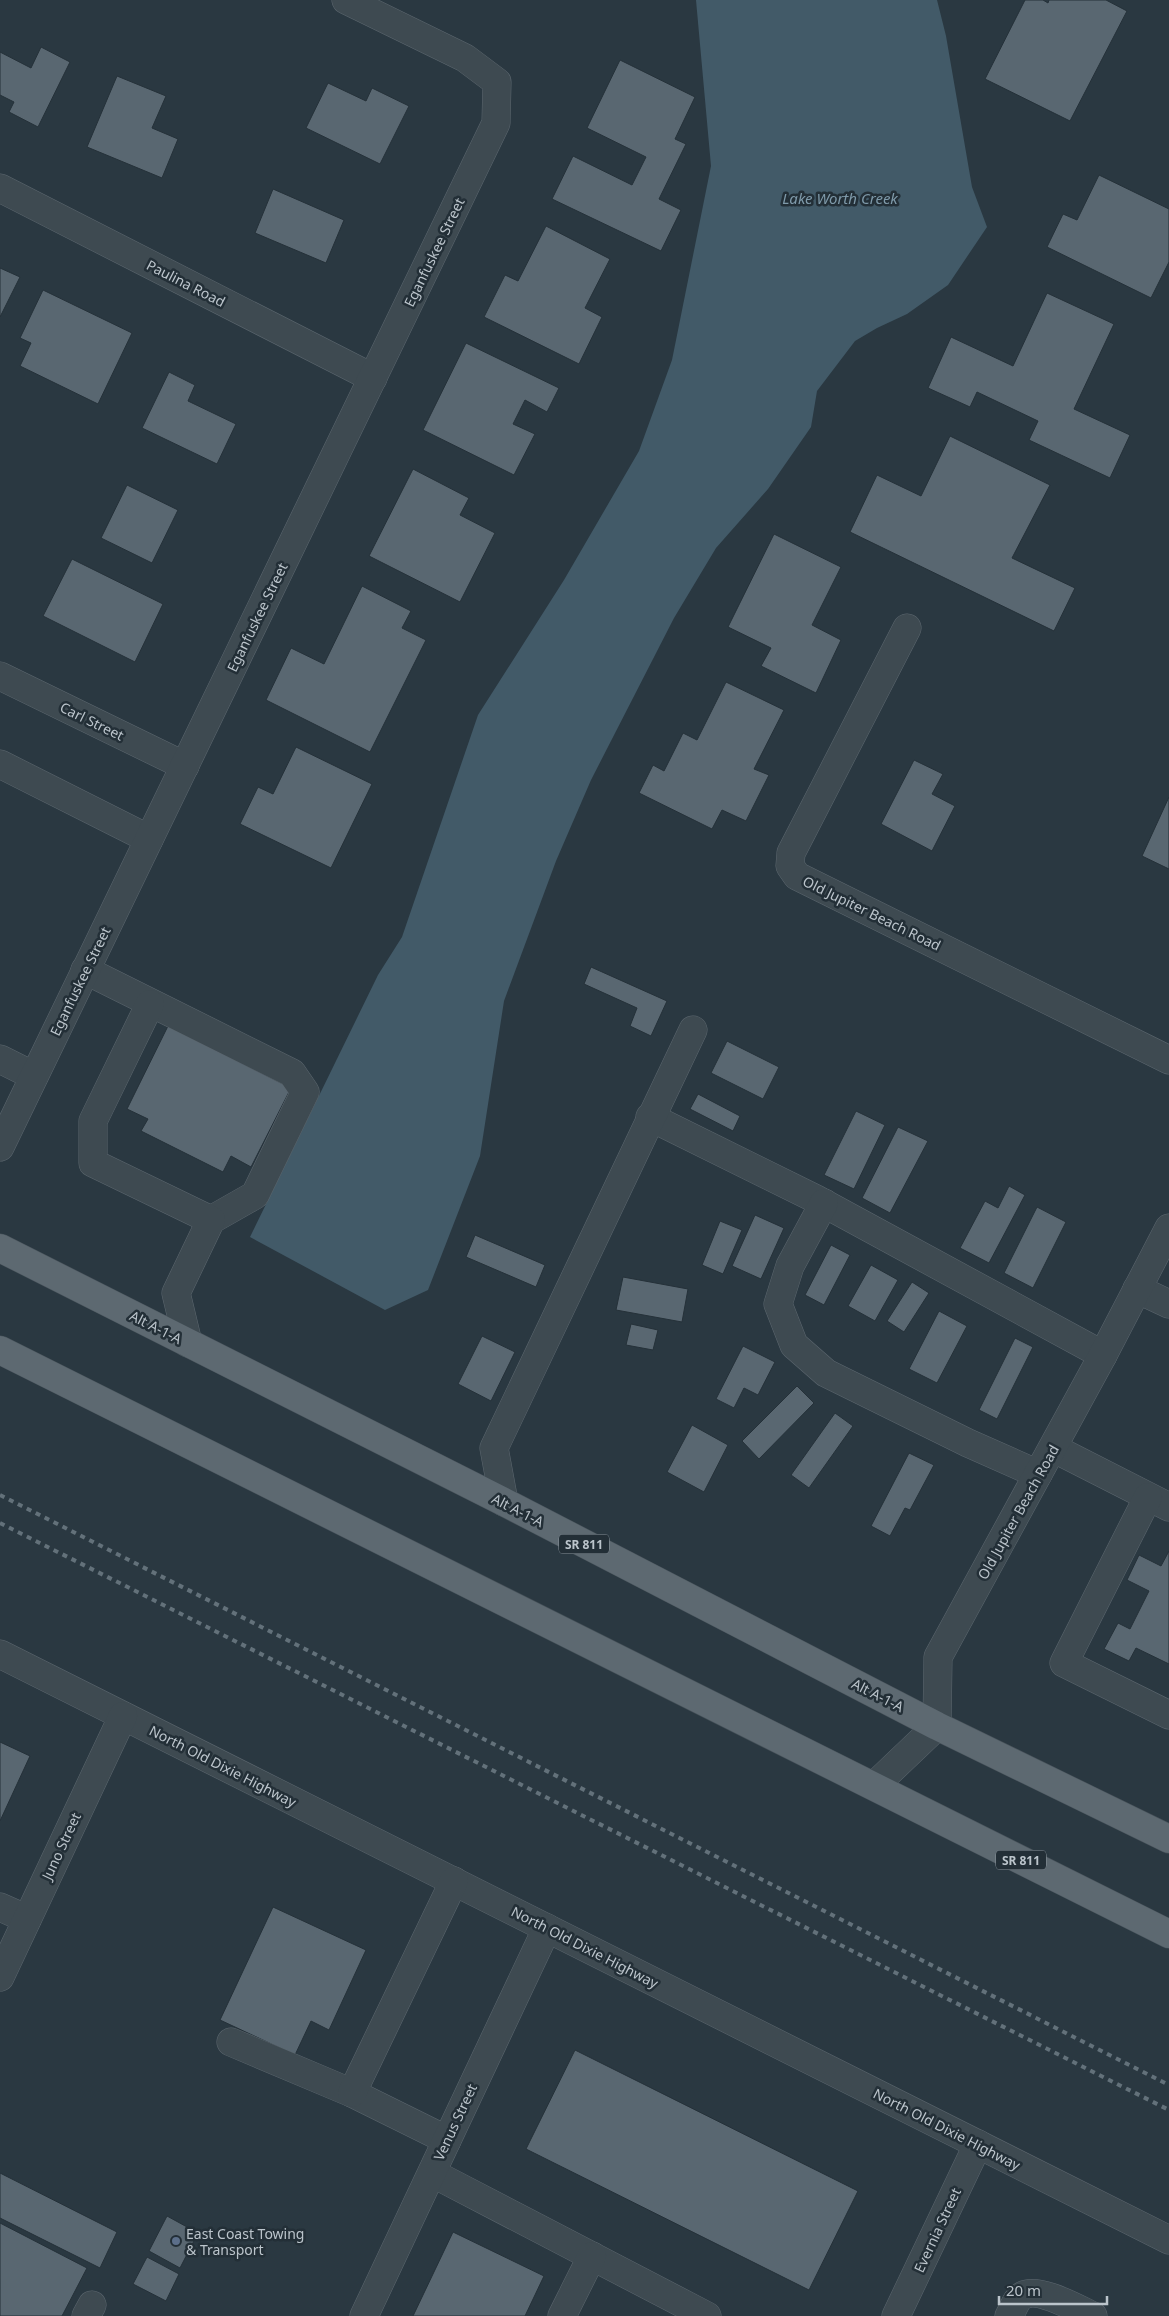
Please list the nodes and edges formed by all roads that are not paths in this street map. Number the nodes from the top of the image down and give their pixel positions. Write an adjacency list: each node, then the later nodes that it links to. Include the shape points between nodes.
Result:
1 (346, 0): 3 (street, Eganfuskee Street, via 465,58 497,82 496,124)
2 (0, 188): 3 (street, Paulina Road)
3 (373, 378): 7 (street, Eganfuskee Street)
4 (907, 628): 13 (street, Old Jupiter Beach Road, via 791,853 790,866 797,876)
5 (0, 676): 7 (street, Carl Street)
6 (0, 764): 8 (street)
7 (185, 766): 8 (street, Eganfuskee Street)
8 (149, 839): 9 (street, Eganfuskee Street)
9 (85, 970): 10 (street); 14 (street, Eganfuskee Street)
10 (150, 1004): 18 (street, via 93,1121 93,1163); 18 (street, via 292,1073 306,1092 254,1195)
11 (693, 1030): 15 (street)
12 (0, 1059): 14 (street)
13 (1169, 1060)
14 (34, 1076): 16 (street, Eganfuskee Street)
15 (650, 1117): 17 (street); 28 (street, via 494,1448)
16 (0, 1147)
17 (824, 1204): 25 (street); 27 (street, via 790,1266 778,1304 794,1345 826,1373)
18 (211, 1220): 23 (street, via 176,1293)
19 (1169, 1228): 21 (street, Old Jupiter Beach Road)
20 (0, 1248): 23 (main road, Alt A-1-A / SR 811)
21 (1137, 1289): 22 (street); 25 (street, Old Jupiter Beach Road)
22 (1169, 1304)
23 (188, 1343): 28 (main road, Alt A-1-A / SR 811)
24 (0, 1350): 34 (main road, SR 811)
25 (1103, 1355): 26 (street, Old Jupiter Beach Road)
26 (1053, 1448): 27 (street, Old Jupiter Beach Road); 29 (street)
27 (1038, 1474): 33 (street, Old Jupiter Beach Road, via 938,1657)
28 (504, 1502): 33 (main road, Alt A-1-A / SR 811)
29 (1159, 1502): 31 (street, via 1064,1663)
30 (0, 1654): 32 (street, North Old Dixie Highway)
31 (1169, 1715)
32 (123, 1716): 36 (street, North Old Dixie Highway); 38 (street, Juno Street)
33 (937, 1726): 34 (street); 35 (main road, Alt A-1-A / SR 811)
34 (874, 1786): 40 (main road, SR 811)
35 (1169, 1839)
36 (454, 1881): 39 (street, North Old Dixie Highway); 43 (street)
37 (0, 1907): 38 (street)
38 (27, 1919): 41 (street, Juno Street)
39 (547, 1928): 44 (street, Venus Street); 45 (street, North Old Dixie Highway)
40 (1169, 1934)
41 (0, 1977)
42 (230, 2042): 43 (street)
43 (352, 2093): 44 (street)
44 (447, 2140): 46 (street, Venus Street)
45 (978, 2144): 47 (street, North Old Dixie Highway); 52 (street, Evernia Street)
46 (432, 2173): 48 (street); 49 (street, Venus Street)
47 (1169, 2240)
48 (592, 2256): 50 (street); 51 (street)
49 (364, 2316)
50 (562, 2316)
51 (707, 2316)
52 (896, 2316)
53 (1009, 2316): 54 (street, via 1020,2297 1028,2293 1050,2297)
54 (1093, 2316)

